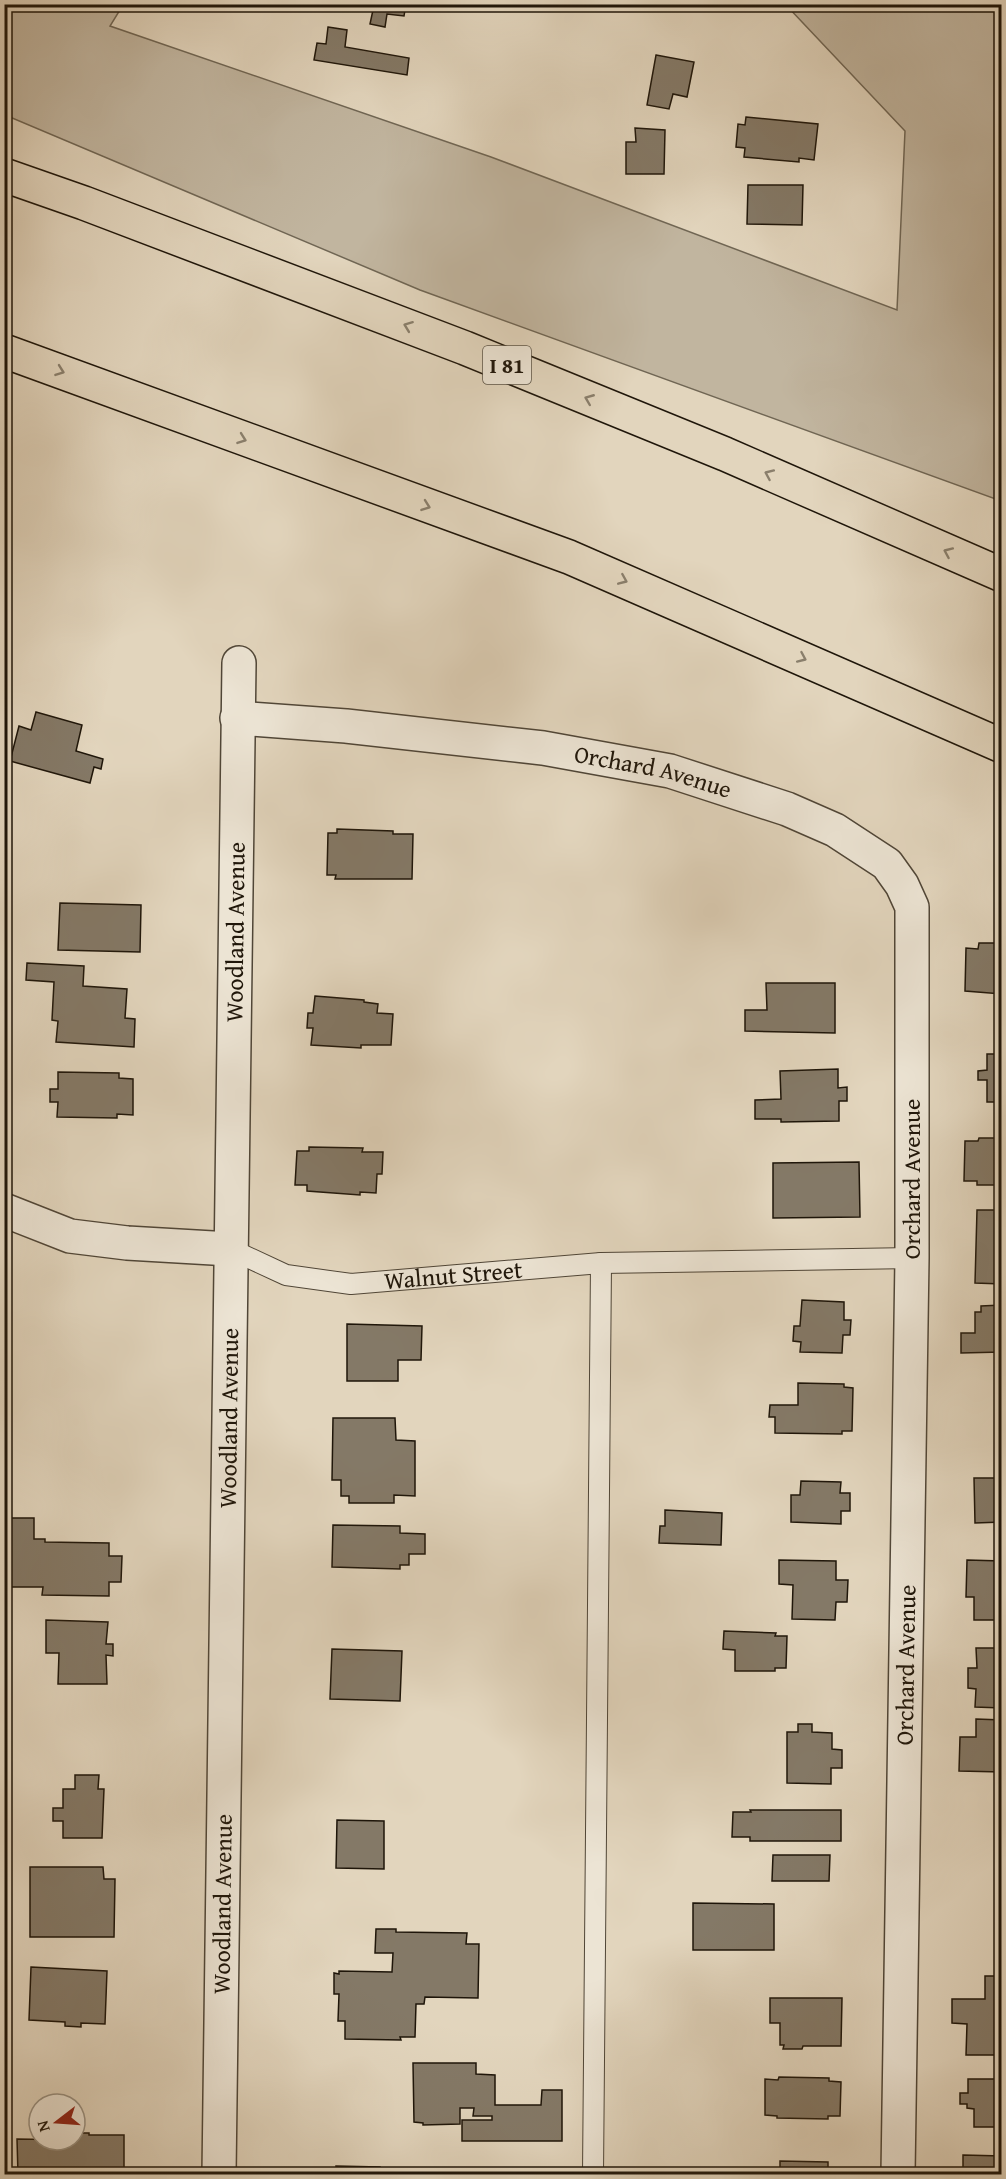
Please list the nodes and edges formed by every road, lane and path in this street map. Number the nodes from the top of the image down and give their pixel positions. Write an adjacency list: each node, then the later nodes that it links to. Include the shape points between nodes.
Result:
1 (4, 175): 3 (highway, I 81, one-way to 1, via 725,454 465,348)
2 (4, 351): 6 (highway, one-way to 6, via 569,557)
3 (1002, 575)
4 (239, 663): 5 (street, Woodland Avenue)
5 (237, 718): 8 (street, Woodland Avenue); 9 (street, Orchard Avenue, via 543,747 670,771 787,809 835,830 886,864 902,885 912,908)
6 (1002, 746)
7 (4, 1209): 8 (street, Walnut Street, via 70,1236)
8 (230, 1249): 10 (lane, Walnut Street, via 286,1275 351,1284); 11 (street, Woodland Avenue)
9 (912, 1258): 10 (lane, Walnut Street); 13 (street, Orchard Avenue)
10 (601, 1263): 12 (lane)
11 (219, 2175)
12 (593, 2175)
13 (898, 2175)

